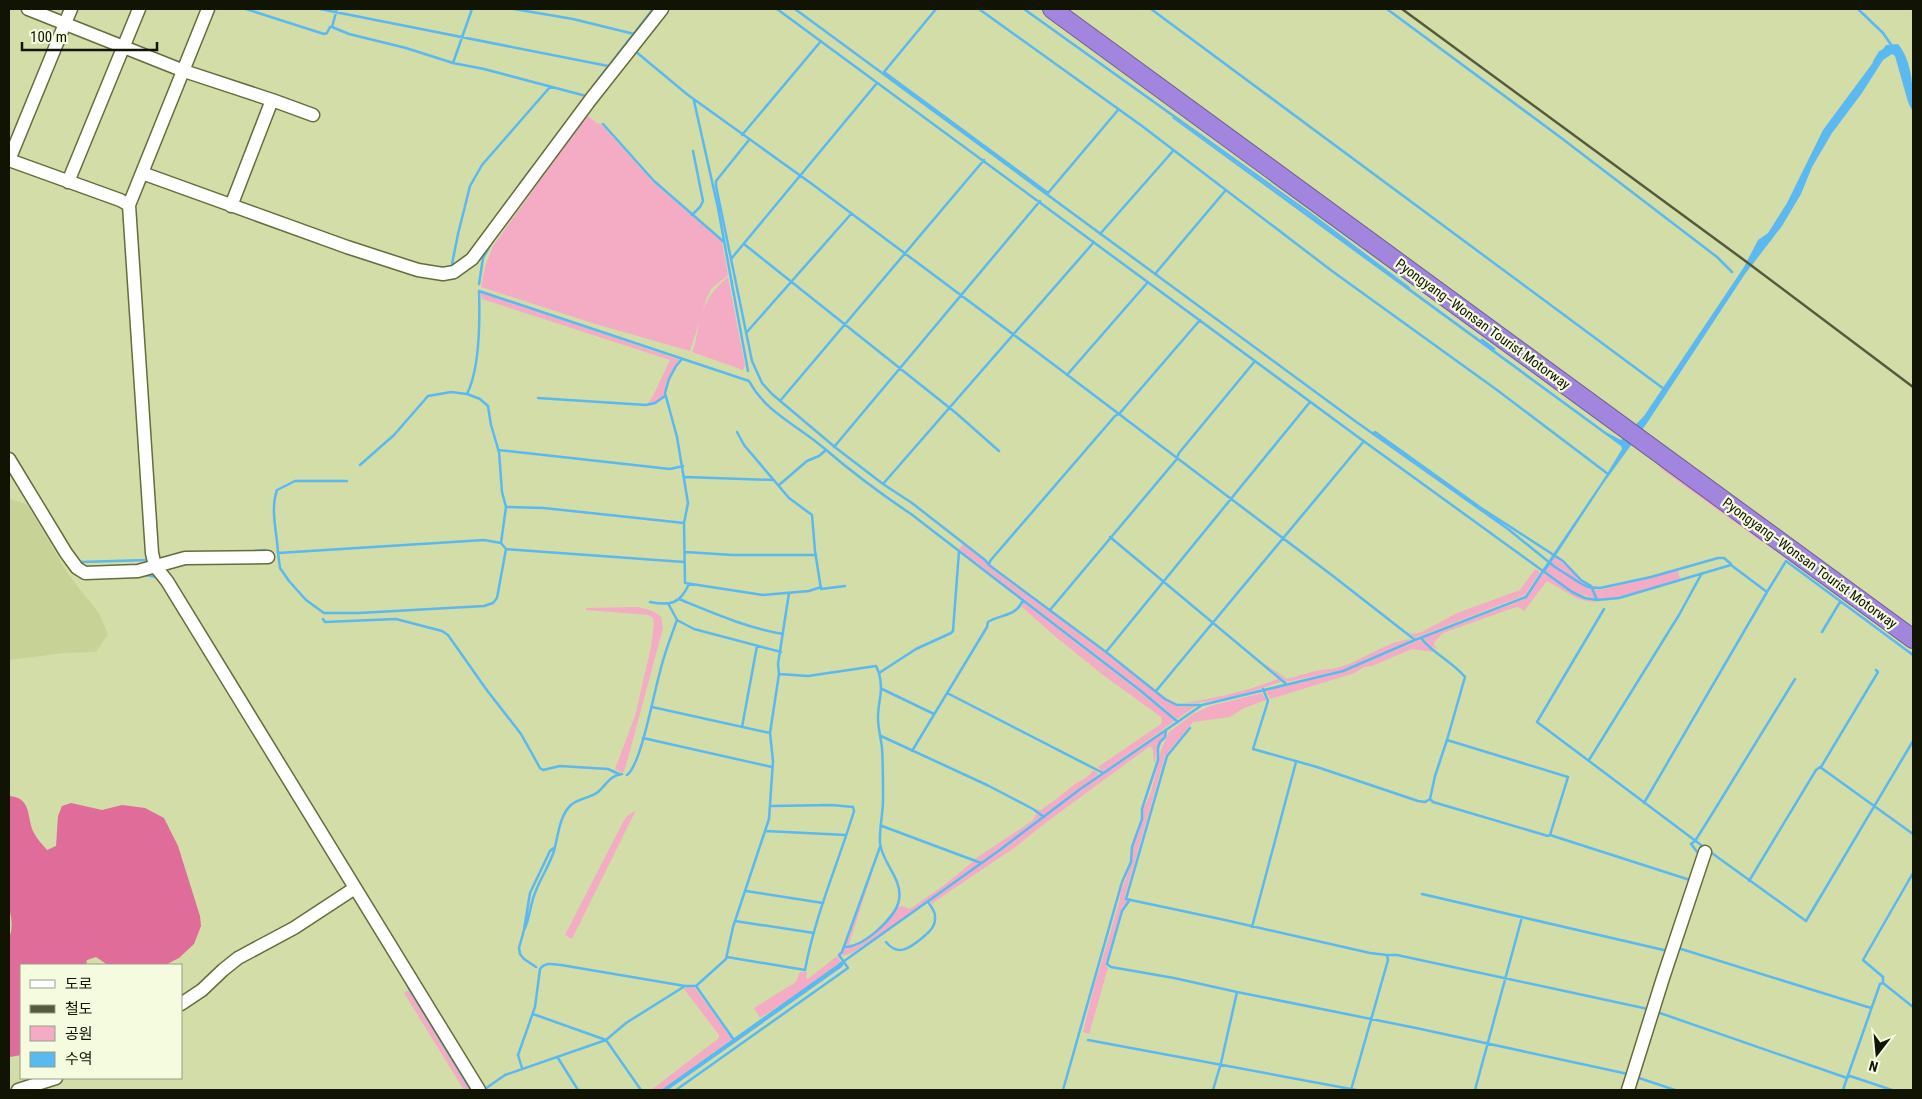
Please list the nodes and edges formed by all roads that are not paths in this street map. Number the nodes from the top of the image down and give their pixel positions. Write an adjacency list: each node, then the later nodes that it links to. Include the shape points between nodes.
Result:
1 (28, 9): 8 (street)
2 (71, 9): 8 (street)
3 (140, 9): 9 (street)
4 (208, 9): 10 (street)
5 (662, 9): 17 (street, via 472,260 454,272 443,274 418,270)
6 (1052, 9): 18 (highway, Pyongyang–Wonsan Tourist Motorway)
7 (1071, 9): 18 (highway)
8 (65, 23): 9 (street); 13 (street)
9 (124, 46): 10 (street); 15 (street)
10 (184, 71): 11 (street); 14 (street)
11 (272, 100): 12 (street); 17 (street)
12 (313, 115)
13 (9, 160): 15 (street)
14 (142, 173): 16 (street); 17 (street)
15 (68, 182): 16 (street)
16 (129, 205): 22 (street)
17 (231, 206)
18 (1627, 425): 19 (highway, Pyongyang–Wonsan Tourist Motorway)
19 (1645, 438): 23 (highway); 24 (highway, Pyongyang–Wonsan Tourist Motorway)
20 (9, 459): 22 (street, via 77,568 85,573)
21 (268, 557): 22 (street, via 185,558)
22 (155, 566): 26 (street)
23 (1913, 630)
24 (1913, 639)
25 (1705, 852): 31 (street)
26 (355, 888): 27 (street, via 294,928 238,958); 30 (street)
27 (182, 1003)
28 (53, 1079): 29 (street)
29 (18, 1090)
30 (479, 1090)
31 (1628, 1090)

